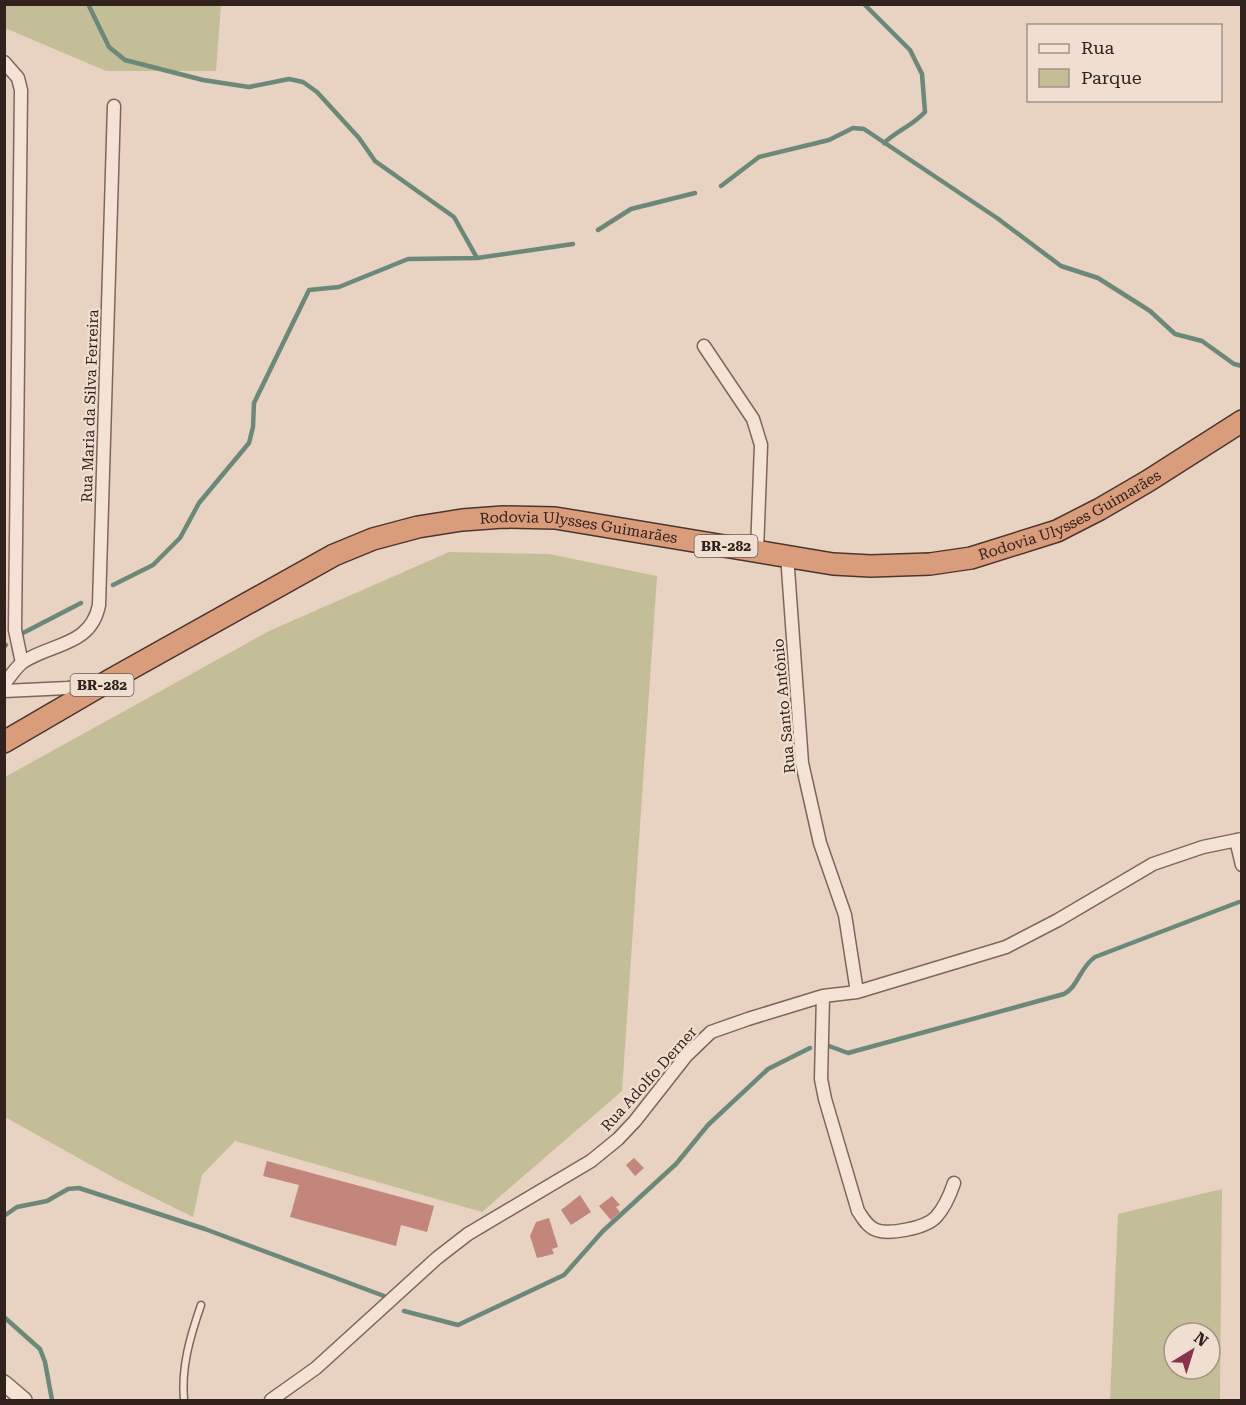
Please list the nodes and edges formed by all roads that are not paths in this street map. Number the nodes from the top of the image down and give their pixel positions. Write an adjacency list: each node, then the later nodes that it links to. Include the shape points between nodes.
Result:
1 (4, 62): 7 (street, via 18,78 21,90 15,630)
2 (114, 106): 7 (street, Rua Maria da Silva Ferreira, via 97,618 77,638)
3 (704, 346): 5 (street, via 758,431)
4 (1242, 421): 6 (highway, Rodovia Ulysses Guimarães / BR-282, via 1100,509 1057,531 971,558 871,566)
5 (757, 551): 6 (highway, Rodovia Ulysses Guimarães / BR-282); 8 (highway, Rodovia Ulysses Guimarães / BR-282, via 555,518 503,517 418,527 334,555)
6 (787, 555): 14 (street, Rua Santo Antônio, via 802,763 820,843 845,915)
7 (22, 663): 9 (street)
8 (112, 679): 10 (street, via 68,688); 11 (highway, Rodovia Ulysses Guimarães / BR-282)
9 (4, 684)
10 (4, 691)
11 (4, 742)
12 (1239, 840): 13 (street); 14 (street, Rua Adolfo Derner, via 1153,864 1006,947)
13 (1242, 865)
14 (857, 992): 15 (street, Rua Adolfo Derner)
15 (824, 996): 16 (street, via 825,1099 865,1223 882,1232 924,1226 942,1209); 19 (street, Rua Adolfo Derner, via 711,1032 607,1148 468,1234)
16 (954, 1183)
17 (201, 1305): 21 (lane, via 182,1379)
18 (4, 1383): 20 (street)
19 (285, 1397): 22 (street, Rua Adolfo Derner)
20 (24, 1401)
21 (184, 1401)
22 (271, 1401)

